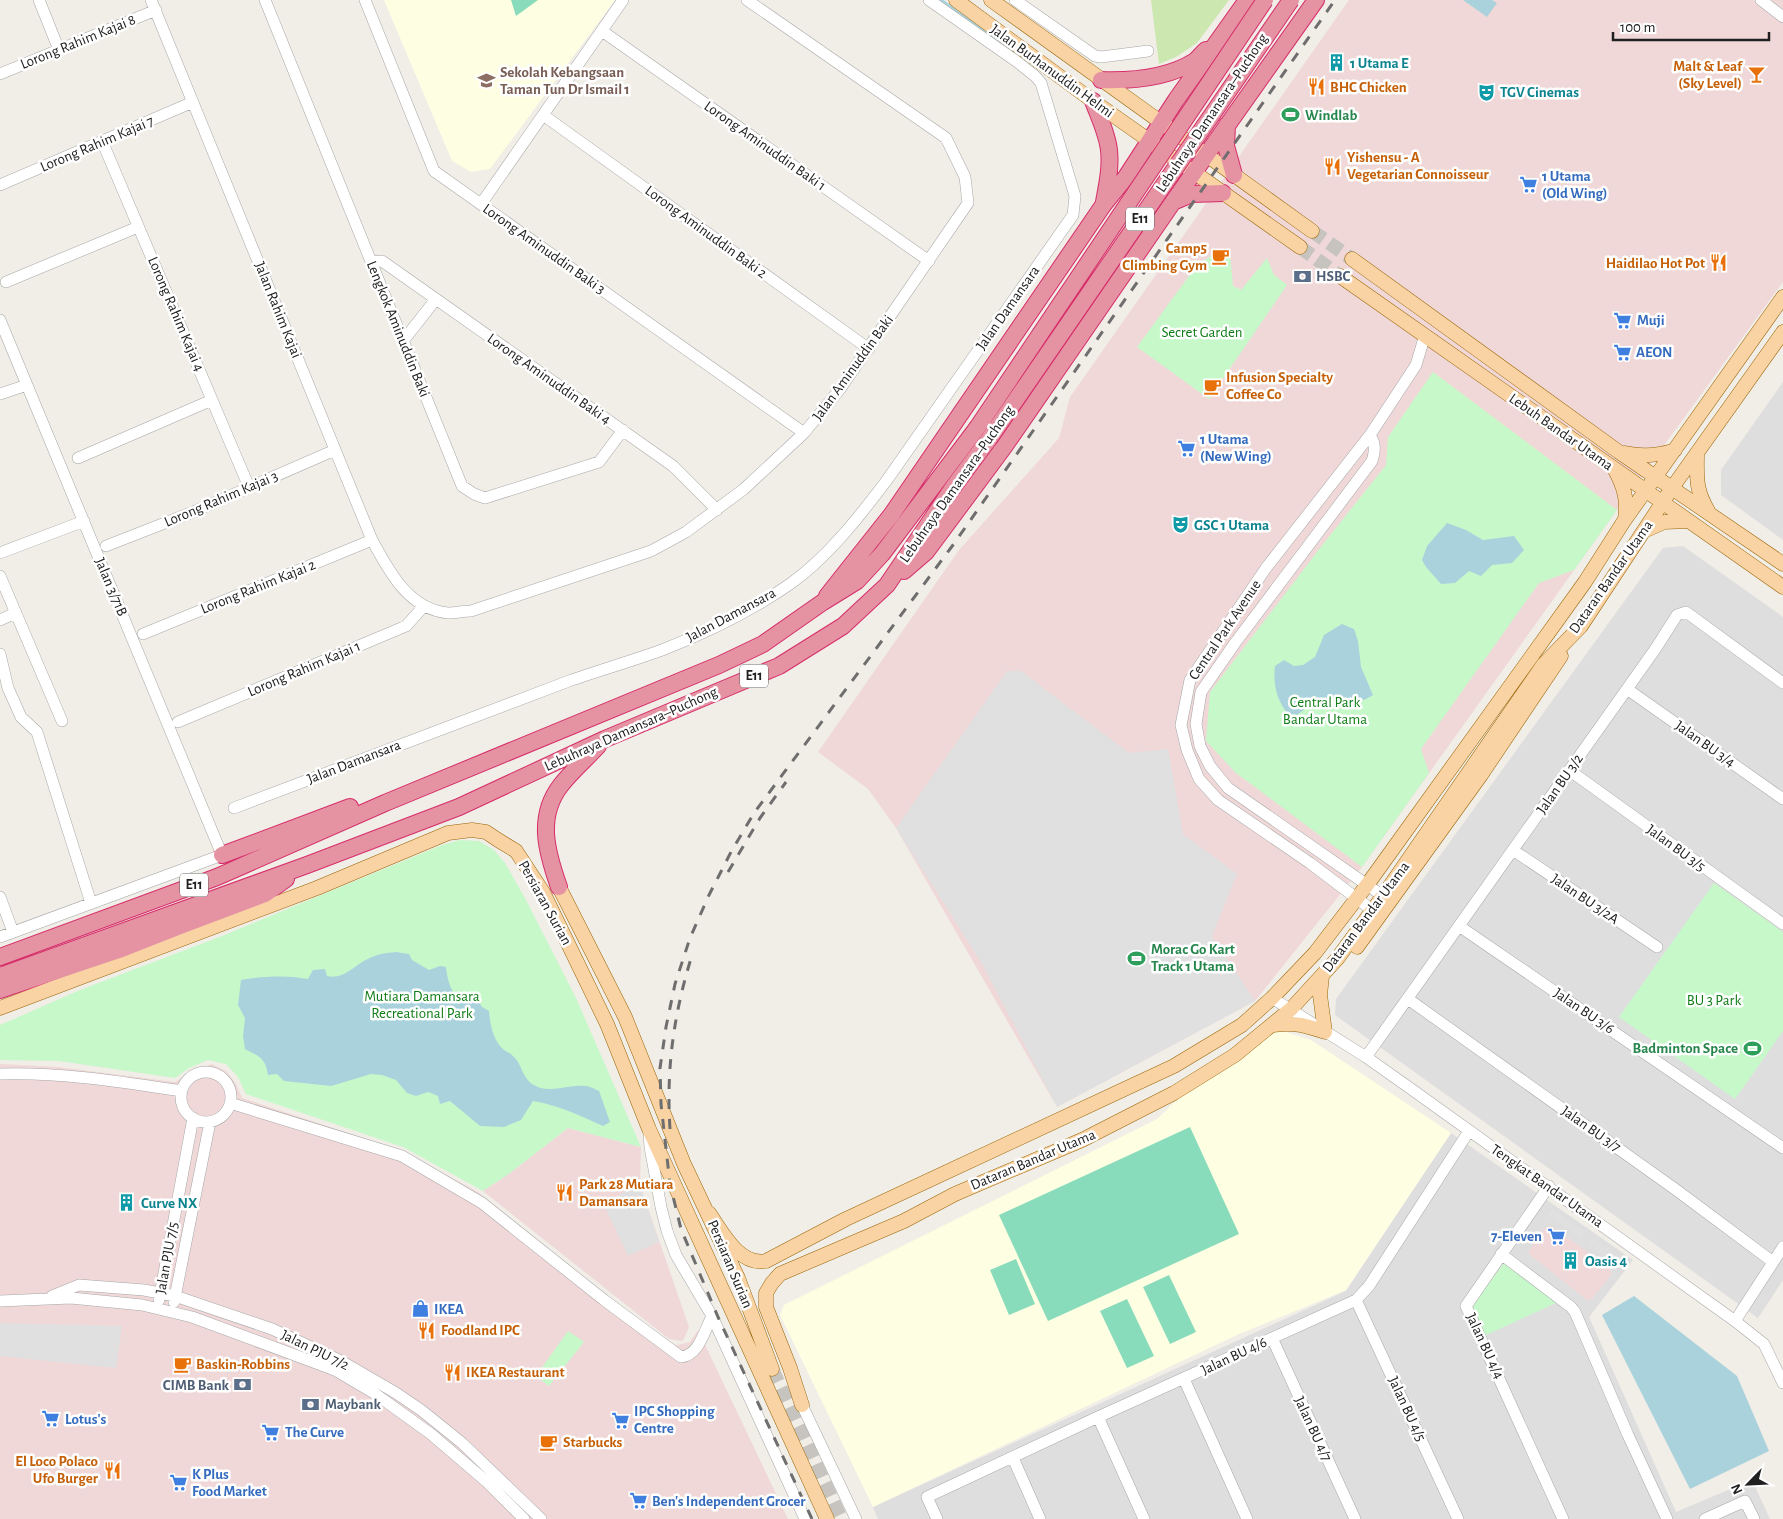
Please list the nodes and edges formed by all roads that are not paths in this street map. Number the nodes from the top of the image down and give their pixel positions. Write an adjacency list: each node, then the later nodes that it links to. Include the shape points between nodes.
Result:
1 (39, 0): 19 (street)
2 (265, 0): 47 (street, Lengkok Aminuddin Baki)
3 (365, 0): 38 (street, Lorong Aminuddin Baki 3, via 434,171)
4 (624, 0): 17 (street)
5 (747, 0): 46 (street, Jalan Aminuddin Baki, via 946,138 966,177 968,203)
6 (929, 0): 41 (street, Jalan Burhanuddin Helmi, via 1041,83 1075,196)
7 (956, 0): 25 (main road, Jalan Burhanuddin Helmi)
8 (991, 0): 23 (main road, Jalan Burhanuddin Helmi)
9 (1015, 0): 20 (street, via 1095,56)
10 (1247, 0): 18 (highway)
11 (1265, 0): 87 (highway, Lebuhraya Damansara–Puchong / E11, bridge, via 977,428 882,554 857,581)
12 (1291, 0): 85 (highway, Lebuhraya Damansara–Puchong / E11, bridge)
13 (1316, 0): 21 (highway)
14 (1761, 0): 16 (street)
15 (154, 5): 19 (street, Lorong Rahim Kajai 8); 26 (street, Jalan Rahim Kajai)
16 (1783, 17)
17 (602, 31): 27 (street); 46 (street, Lorong Aminuddin Baki 1)
18 (1222, 34): 23 (highway, via 1195,60 1170,71 1124,81); 24 (highway)
19 (59, 50): 22 (street, Lorong Rahim Kajai 8)
20 (1148, 51)
21 (1274, 60): 24 (highway, via 1266,64 1220,124 1212,126 1193,118 1183,110); 29 (highway)
22 (0, 74)
23 (1101, 80): 28 (main road, Jalan Burhanuddin Helmi)
24 (1182, 94): 28 (highway)
25 (1093, 101): 31 (main road, Jalan Burhanuddin Helmi); 39 (highway, via 1109,150)
26 (193, 102): 30 (street, Lorong Rahim Kajai 7); 63 (street, Jalan Rahim Kajai)
27 (543, 115): 38 (street); 56 (street, Lorong Aminuddin Baki 2)
28 (1162, 123): 31 (highway); 32 (main road)
29 (1227, 125): 32 (highway); 34 (highway, via 1226,146)
30 (102, 141): 36 (street, Lorong Rahim Kajai 7); 42 (street, Lorong Rahim Kajai 4)
31 (1150, 141): 33 (main road); 35 (highway)
32 (1206, 155): 33 (highway); 34 (main road)
33 (1194, 172): 37 (main road); 40 (highway)
34 (1234, 175): 43 (main road)
35 (1126, 176): 39 (highway); 40 (highway, via 1136,169 1155,174 1162,181)
36 (0, 185)
37 (1223, 193): 40 (highway, via 1192,194); 44 (main road)
38 (481, 204): 61 (street, Lorong Aminuddin Baki 3)
39 (1104, 204): 87 (highway, via 892,514)
40 (1171, 205): 85 (highway, via 1004,447 926,552)
41 (1073, 215): 102 (street, Jalan Damansara, via 858,518 790,584 734,617 662,649)
42 (138, 227): 49 (street); 59 (street, Lorong Rahim Kajai 4)
43 (1312, 230)
44 (1300, 247)
45 (1352, 259): 65 (main road, Lebuh Bandar Utama)
46 (929, 261): 56 (street, Jalan Aminuddin Baki)
47 (371, 262): 51 (street, Lorong Aminuddin Baki 4, via 382,262); 55 (street, Lengkok Aminuddin Baki)
48 (1340, 276): 54 (main road, Lebuh Bandar Utama)
49 (6, 282)
50 (1783, 297): 64 (main road, Dataran Bandar Utama)
51 (436, 299): 55 (street); 60 (street, Lorong Aminuddin Baki 4)
52 (0, 320): 57 (street, Jalan 3/71B)
53 (1783, 332): 66 (main road, Dataran Bandar Utama)
54 (1425, 336): 62 (street, Central Park Avenue, via 1416,365); 68 (main road, Lebuh Bandar Utama)
55 (403, 341): 60 (street, Lengkok Aminuddin Baki, via 462,486 474,494 485,498 599,462)
56 (869, 348): 61 (street, Jalan Aminuddin Baki)
57 (27, 385): 58 (street); 76 (street, Jalan 3/71B)
58 (0, 394)
59 (212, 400): 67 (street); 70 (street, Lorong Rahim Kajai 4)
60 (623, 430): 74 (street, Lorong Aminuddin Baki 4, via 673,466)
61 (804, 433): 74 (street, Jalan Aminuddin Baki)
62 (1370, 435): 105 (street, Central Park Avenue, via 1376,450 1372,461 1234,643 1201,692 1196,724 1200,746 1210,766 1228,788); 109 (street, Central Park Avenue, via 1266,568 1190,680 1181,725 1187,750 1200,779 1218,800)
63 (335, 450): 70 (street, Lorong Rahim Kajai 3); 80 (street, Jalan Rahim Kajai)
64 (1675, 450): 65 (main road, via 1650,456); 69 (main road, Dataran Bandar Utama)
65 (1619, 452): 69 (main road)
66 (1697, 453): 71 (main road, Dataran Bandar Utama); 75 (main road, via 1696,484)
67 (78, 458)
68 (1615, 470): 72 (main road, Lebuh Bandar Utama); 78 (main road, via 1627,502)
69 (1656, 477): 71 (main road); 72 (main road, Dataran Bandar Utama)
70 (249, 488): 81 (street, Lorong Rahim Kajai 3)
71 (1672, 488): 73 (main road, Dataran Bandar Utama); 75 (main road)
72 (1646, 491): 73 (main road, Lebuh Bandar Utama); 78 (main road, Dataran Bandar Utama)
73 (1662, 502): 77 (main road, Lebuh Bandar Utama); 79 (main road, Dataran Bandar Utama)
74 (717, 510): 88 (street, Jalan Aminuddin Baki, via 686,532 650,551 472,611 448,613)
75 (1709, 514): 83 (main road)
76 (84, 521): 82 (street); 104 (street, Jalan 3/71B)
77 (1689, 521): 79 (main road, via 1664,522); 86 (main road, Lebuh Bandar Utama)
78 (1624, 522): 105 (main road, Dataran Bandar Utama, via 1580,589)
79 (1643, 531): 91 (main road, Dataran Bandar Utama)
80 (372, 540): 88 (street, Jalan Rahim Kajai, via 397,583); 92 (street, Lorong Rahim Kajai 2)
81 (106, 546)
82 (0, 553)
83 (1783, 564)
84 (0, 576): 89 (street)
85 (887, 586): 98 (highway, Lebuhraya Damansara–Puchong / E11, via 842,626 779,666)
86 (1783, 587)
87 (823, 602): 101 (highway, Lebuhraya Damansara–Puchong / E11, via 763,644 719,665)
88 (424, 606): 97 (street, Lorong Rahim Kajai 1, via 406,626)
89 (15, 613): 90 (street); 96 (street)
90 (0, 620)
91 (1580, 626): 107 (main road, Dataran Bandar Utama, via 1543,665); 118 (main road, via 1482,775 1384,912 1356,948)
92 (143, 634)
93 (0, 654): 110 (street, via 8,688 21,717 37,732)
94 (1783, 683): 95 (street, Jalan BU 3/2, via 1682,612)
95 (1627, 689): 99 (street, Jalan BU 3/2); 100 (street, Jalan BU 3/4)
96 (62, 721)
97 (178, 722)
98 (605, 739): 106 (highway, via 560,786 548,808 547,847); 121 (highway, Lebuhraya Damansara–Puchong / E11, via 459,807)
99 (1569, 770): 103 (street, Jalan BU 3/2); 112 (street, Jalan BU 3/5)
100 (1783, 799)
101 (385, 803): 104 (highway, via 351,807); 117 (highway, Lebuhraya Damansara–Puchong / E11, via 216,877)
102 (234, 808)
103 (1513, 850): 113 (street, Jalan BU 3/2); 116 (street, Jalan BU 3/2A)
104 (222, 855): 110 (street)
105 (1367, 885): 107 (street, Central Park Avenue); 109 (main road, Dataran Bandar Utama)
106 (559, 887): 138 (main road, Persiaran Surian, via 625,1018 684,1164)
107 (1383, 896): 111 (main road, Dataran Bandar Utama)
108 (0, 897): 114 (street)
109 (1357, 899): 111 (street, Central Park Avenue); 122 (main road, Dataran Bandar Utama, via 1315,953)
110 (91, 903): 114 (street)
111 (1372, 910): 118 (main road, Dataran Bandar Utama)
112 (1783, 924)
113 (1459, 926): 123 (street, Jalan BU 3/2); 136 (street, Jalan BU 3/6)
114 (13, 932): 115 (street)
115 (0, 937)
116 (1657, 947)
117 (0, 957)
118 (1337, 959): 120 (main road, Dataran Bandar Utama)
119 (123, 960): 121 (highway); 124 (main road, Persiaran Surian); 134 (main road, Persiaran Surian, via 317,888 448,833 486,832 516,851 543,892 607,1024)
120 (1322, 976): 125 (main road, Dataran Bandar Utama); 127 (main road, via 1320,995)
121 (3, 984)
122 (1276, 994): 125 (street, Tengkat Bandar Utama, via 1279,1004); 138 (main road, Dataran Bandar Utama, via 1242,1025 1174,1066 846,1219 774,1257 759,1262 745,1256 727,1240)
123 (1408, 1000): 128 (street, Jalan BU 3/2); 141 (street, Jalan BU 3/7, via 1676,1189)
124 (0, 1008)
125 (1291, 1009): 126 (main road, Dataran Bandar Utama); 127 (street, Tengkat Bandar Utama)
126 (1273, 1025): 127 (main road, via 1306,1025); 156 (main road, Dataran Bandar Utama, via 1235,1055 1174,1093 1082,1140 780,1274 766,1293 766,1307)
127 (1325, 1032): 128 (street, Tengkat Bandar Utama)
128 (1366, 1058): 135 (street, Tengkat Bandar Utama)
129 (0, 1074): 130 (street, via 100,1079)
130 (182, 1091): 131 (street, via 192,1077 208,1073 216,1075 228,1086); 132 (street, via 183,1106)
131 (230, 1103): 133 (street, via 223,1116); 150 (street, via 402,1156 482,1203 681,1357 688,1356 698,1345)
132 (193, 1118): 133 (street); 143 (street, Jalan PJU 7/5)
133 (210, 1122): 144 (street, Jalan PJU 7/5)
134 (649, 1129): 150 (street, Persiaran Surian, via 667,1231 676,1255); 162 (main road, Persiaran Surian)
135 (1469, 1131): 137 (street, Tengkat Bandar Utama); 146 (street, Jalan BU 4/6, via 1369,1286)
136 (1783, 1148)
137 (1549, 1186): 140 (street, Jalan BU 4/4); 151 (street, Tengkat Bandar Utama)
138 (709, 1213): 142 (main road, Persiaran Surian)
139 (1783, 1247): 141 (street)
140 (1501, 1254): 170 (street, Jalan BU 4/4, via 1466,1306); 171 (street, via 1575,1312)
141 (1773, 1262): 151 (street)
142 (738, 1278): 153 (main road, Persiaran Surian); 156 (main road)
143 (161, 1293): 144 (street, Jalan PJU 7/2); 145 (street, Jalan PJU 7/2, via 79,1285); 148 (street, Jalan PJU 7/5)
144 (175, 1296): 149 (street, Jalan PJU 7/5); 160 (street, Jalan PJU 7/2, via 272,1329 341,1361 396,1393 462,1443)
145 (44, 1300): 147 (street, Jalan PJU 7/2); 148 (street, Jalan PJU 7/2, via 71,1298 122,1302)
146 (1356, 1300): 152 (street, Jalan BU 4/6); 169 (street, Jalan BU 4/5)
147 (0, 1301)
148 (158, 1309): 149 (street, Jalan PJU 7/2)
149 (172, 1312): 159 (street, Jalan PJU 7/2, via 335,1370 431,1434)
150 (712, 1316): 161 (street, Persiaran Surian)
151 (1735, 1321): 155 (street, Tengkat Bandar Utama, via 1764,1344)
152 (1272, 1338): 154 (street, Jalan BU 4/6); 168 (street, Jalan BU 4/7)
153 (772, 1370)
154 (1184, 1379): 157 (street, Jalan BU 4/6); 167 (street)
155 (1783, 1383)
156 (802, 1405): 163 (street)
157 (1098, 1417): 158 (street, Jalan BU 4/6); 166 (street)
158 (1012, 1458): 164 (street, Jalan BU 4/6, via 927,1497); 165 (street)
159 (524, 1519)
160 (541, 1519)
161 (805, 1519)
162 (827, 1519)
163 (856, 1519)
164 (937, 1519)
165 (1040, 1519)
166 (1144, 1519)
167 (1247, 1519)
168 (1355, 1519)
169 (1458, 1519)
170 (1563, 1519)
171 (1667, 1519)
172 (1705, 1519): 173 (street, via 1746,1501)
173 (1754, 1519)

